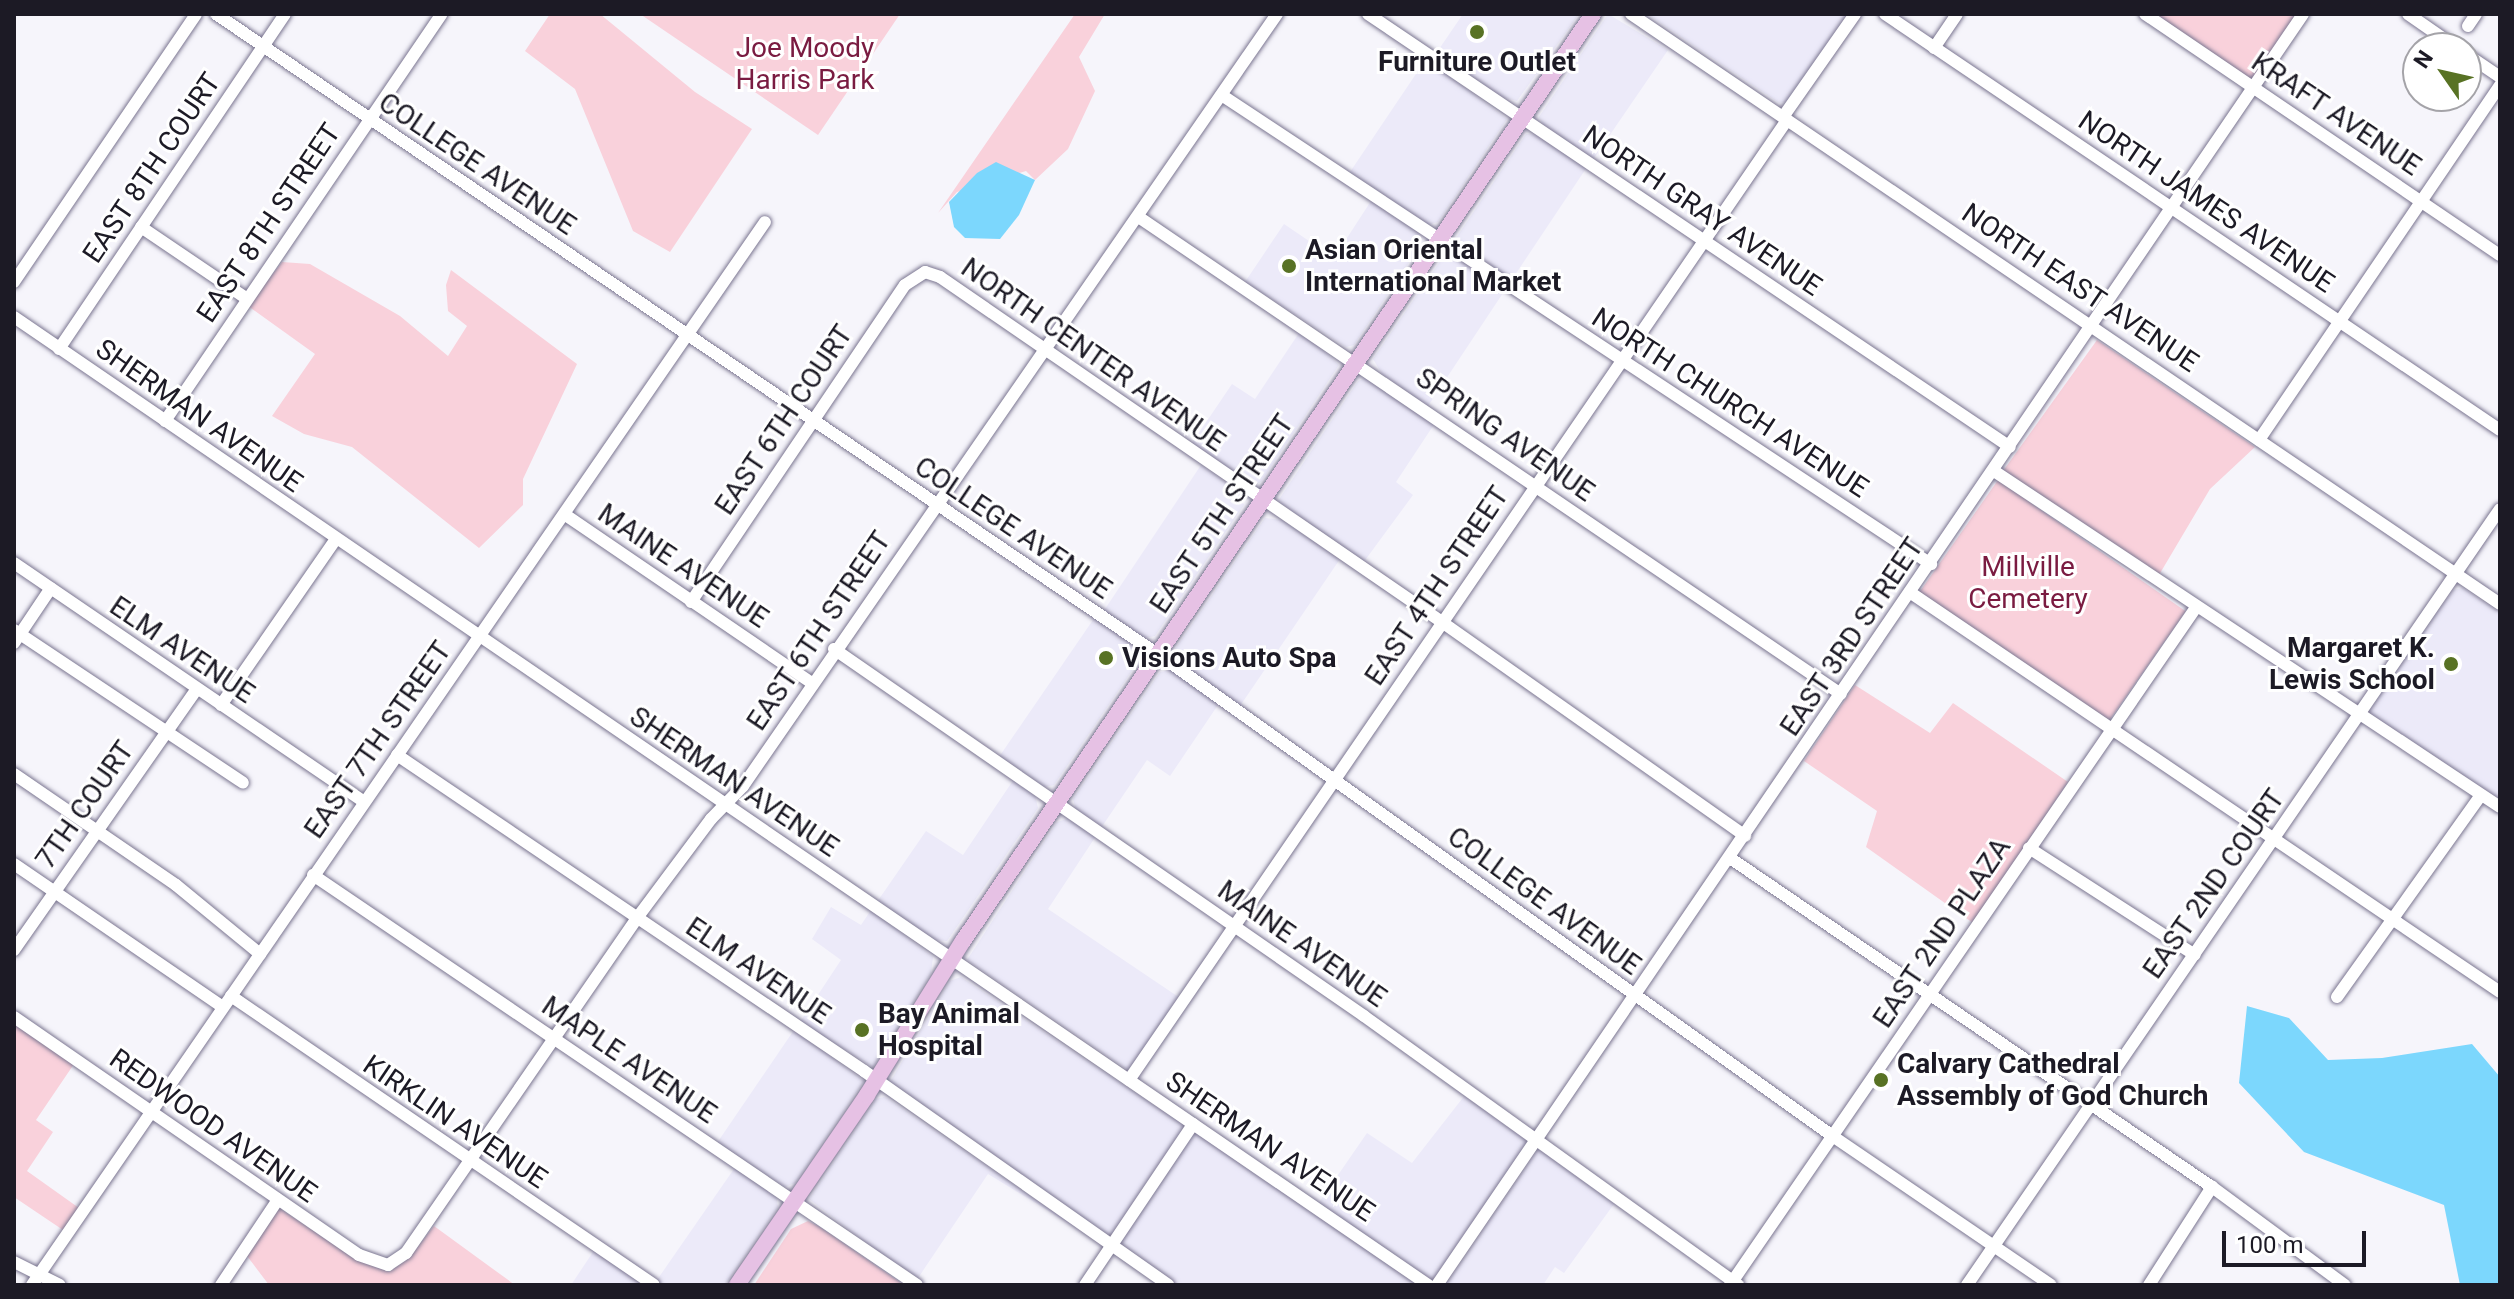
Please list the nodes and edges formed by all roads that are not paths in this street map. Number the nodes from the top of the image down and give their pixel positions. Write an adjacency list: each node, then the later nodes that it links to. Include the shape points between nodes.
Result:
1 (196, 14): 37 (street)
2 (216, 14): 18 (street, COLLEGE AVENUE)
3 (285, 14): 18 (street, EAST 8TH COURT)
4 (442, 14): 27 (street, EAST 8TH STREET)
5 (1277, 14): 24 (street, EAST 6TH STREET)
6 (1368, 14): 25 (street, NORTH GRAY AVENUE)
7 (1593, 14): 25 (main road, EAST 5TH STREET)
8 (1631, 14): 26 (street, NORTH EAST AVENUE)
9 (1855, 14): 26 (street, EAST 4TH STREET)
10 (1885, 14): 19 (street, NORTH JAMES AVENUE)
11 (1957, 14): 19 (street)
12 (2145, 14): 23 (street, KRAFT AVENUE)
13 (2303, 14): 23 (street, EAST 3RD STREET)
14 (2408, 14): 17 (street)
15 (2476, 14): 16 (street)
16 (2468, 26)
17 (2434, 32)
18 (263, 46): 27 (street, COLLEGE AVENUE); 32 (street, EAST 8TH COURT)
19 (1934, 48): 29 (street, NORTH JAMES AVENUE)
20 (2482, 65): 21 (street)
21 (2500, 77)
22 (2500, 85): 28 (street)
23 (2254, 87): 28 (street, KRAFT AVENUE); 29 (street, EAST 3RD STREET)
24 (1223, 96): 30 (street, EAST 6TH STREET); 33 (street, NORTH CHURCH AVENUE)
25 (1522, 118): 33 (main road, EAST 5TH STREET); 34 (street, NORTH GRAY AVENUE)
26 (1785, 118): 34 (street, EAST 4TH STREET); 41 (street, NORTH EAST AVENUE)
27 (369, 120): 38 (street, EAST 8TH STREET); 42 (street, COLLEGE AVENUE)
28 (2420, 200): 35 (street, KRAFT AVENUE); 40 (street)
29 (2172, 208): 40 (street, NORTH JAMES AVENUE); 41 (street, EAST 3RD STREET)
30 (1140, 218): 44 (street, EAST 6TH STREET); 46 (street, SPRING AVENUE)
31 (765, 222): 42 (street, EAST 7TH STREET)
32 (141, 227): 38 (street); 43 (street, EAST 8TH COURT)
33 (1440, 240): 45 (street, NORTH CHURCH AVENUE); 46 (main road, EAST 5TH STREET)
34 (1702, 240): 45 (street, EAST 4TH STREET); 51 (street, NORTH GRAY AVENUE)
35 (2500, 255)
36 (925, 272): 44 (street, NORTH CENTER AVENUE, via 940,277); 47 (street, EAST 6TH COURT, via 905,285)
37 (14, 282)
38 (246, 298): 48 (street, EAST 8TH STREET)
39 (14, 317): 43 (street, SHERMAN AVENUE)
40 (2339, 320): 49 (street, NORTH JAMES AVENUE); 50 (street)
41 (2093, 325): 50 (street, NORTH EAST AVENUE); 51 (street, EAST 3RD STREET)
42 (688, 337): 47 (street, COLLEGE AVENUE); 57 (street, EAST 7TH STREET)
43 (59, 349): 48 (street, SHERMAN AVENUE)
44 (1045, 354): 54 (street, NORTH CENTER AVENUE); 55 (street, EAST 6TH STREET)
45 (1621, 360): 53 (street, EAST 4TH STREET); 60 (street, NORTH CHURCH AVENUE)
46 (1356, 362): 53 (street, SPRING AVENUE); 54 (main road, EAST 5TH STREET)
47 (811, 420): 55 (street, COLLEGE AVENUE); 64 (street, EAST 6TH COURT)
48 (165, 421): 58 (street, SHERMAN AVENUE)
49 (2500, 430)
50 (2259, 440): 61 (street, NORTH EAST AVENUE)
51 (2010, 447): 52 (street, EAST 3RD STREET)
52 (1994, 471): 60 (street, EAST 3RD STREET); 66 (street)
53 (1535, 485): 67 (street, EAST 4TH STREET); 74 (street, SPRING AVENUE)
54 (1262, 501): 67 (street, NORTH CENTER AVENUE); 71 (main road, EAST 5TH STREET)
55 (935, 504): 70 (street, EAST 6TH STREET); 71 (street, COLLEGE AVENUE)
56 (2500, 509): 61 (street, EAST 2ND COURT)
57 (567, 516): 64 (street, MAINE AVENUE); 69 (street, EAST 7TH STREET)
58 (336, 539): 69 (street, SHERMAN AVENUE); 75 (street)
59 (14, 563): 62 (street, ELM AVENUE)
60 (1931, 564): 63 (street, EAST 3RD STREET)
61 (2456, 574): 65 (street, NORTH EAST AVENUE); 76 (street, EAST 2ND COURT)
62 (51, 588): 68 (street); 73 (street, ELM AVENUE)
63 (1911, 593): 74 (street, EAST 3RD STREET); 77 (street)
64 (691, 602): 72 (street, MAINE AVENUE)
65 (2500, 604)
66 (2195, 609): 76 (street); 77 (street, EAST 2ND PLAZA)
67 (1442, 622): 81 (street, EAST 4TH STREET); 89 (street, NORTH CENTER AVENUE)
68 (16, 636): 78 (street)
69 (479, 637): 79 (street, EAST 7TH STREET); 86 (street, SHERMAN AVENUE)
70 (834, 649): 72 (street, EAST 6TH STREET); 85 (street, MAINE AVENUE)
71 (1157, 654): 81 (street, COLLEGE AVENUE); 85 (main road, EAST 5TH STREET)
72 (812, 683): 86 (street, EAST 6TH STREET)
73 (197, 689): 75 (street, ELM AVENUE); 78 (street, 7TH COURT)
74 (1841, 694): 89 (street, EAST 3RD STREET)
75 (221, 705): 84 (street, ELM AVENUE)
76 (2359, 715): 83 (street); 90 (street, EAST 2ND COURT)
77 (2111, 729): 90 (street); 91 (street, EAST 2ND PLAZA)
78 (165, 731): 82 (street); 88 (street, 7TH COURT)
79 (397, 755): 84 (street, EAST 7TH STREET); 96 (street, ELM AVENUE)
80 (14, 774): 88 (street)
81 (1333, 779): 98 (street, EAST 4TH STREET); 104 (street, COLLEGE AVENUE)
82 (243, 783)
83 (2481, 795): 87 (street); 97 (street)
84 (364, 802): 94 (street, EAST 7TH STREET)
85 (1056, 803): 98 (street, MAINE AVENUE); 102 (main road, EAST 5TH STREET)
86 (725, 805): 96 (street, EAST 6TH STREET); 102 (street, SHERMAN AVENUE)
87 (2500, 807)
88 (98, 830): 95 (street, 7TH COURT); 100 (street)
89 (1745, 836): 92 (street, EAST 3RD STREET)
90 (2275, 839): 97 (street); 101 (street, EAST 2ND COURT)
91 (2029, 848): 101 (street); 105 (street, EAST 2ND PLAZA)
92 (1730, 858): 104 (street, EAST 3RD STREET); 105 (street)
93 (14, 864): 95 (street, KIRKLIN AVENUE)
94 (313, 875): 100 (street, EAST 7TH STREET); 109 (street, MAPLE AVENUE)
95 (55, 892): 99 (street, 7TH COURT); 107 (street, KIRKLIN AVENUE)
96 (637, 918): 109 (street, EAST 6TH STREET); 111 (street, ELM AVENUE)
97 (2396, 920): 103 (street); 106 (street)
98 (1235, 928): 110 (street, EAST 4TH STREET); 116 (street, MAINE AVENUE)
99 (14, 950)
100 (260, 954): 107 (street, EAST 7TH STREET)
101 (2195, 955): 112 (street, EAST 2ND COURT)
102 (951, 959): 110 (street, SHERMAN AVENUE); 111 (main road, EAST 5TH STREET)
103 (2500, 992)
104 (1636, 996): 115 (street, COLLEGE AVENUE); 116 (street, EAST 3RD STREET)
105 (1931, 996): 112 (street); 115 (street, EAST 2ND PLAZA)
106 (2337, 997)
107 (227, 1002): 113 (street, EAST 7TH STREET); 117 (street, KIRKLIN AVENUE)
108 (14, 1017): 113 (street, REDWOOD AVENUE)
109 (556, 1041): 117 (street, EAST 6TH STREET); 120 (street, MAPLE AVENUE)
110 (1129, 1080): 114 (street, SHERMAN AVENUE)
111 (876, 1081): 120 (main road, EAST 5TH STREET); 121 (street, ELM AVENUE)
112 (2090, 1105): 118 (street); 122 (street, EAST 2ND COURT)
113 (152, 1112): 119 (street, REDWOOD AVENUE); 125 (street, EAST 7TH STREET)
114 (1193, 1124): 121 (street); 134 (street, SHERMAN AVENUE)
115 (1831, 1135): 122 (street, COLLEGE AVENUE); 126 (street, EAST 2ND PLAZA)
116 (1537, 1140): 126 (street, MAINE AVENUE); 135 (street, EAST 3RD STREET)
117 (472, 1165): 124 (street, EAST 6TH STREET, via 406,1253); 129 (street, KIRKLIN AVENUE)
118 (2212, 1187): 138 (street); 139 (street)
119 (277, 1201): 124 (street, REDWOOD AVENUE, via 359,1255); 128 (street)
120 (795, 1201): 130 (main road, EAST 5TH STREET); 131 (street, MAPLE AVENUE)
121 (1111, 1246): 132 (street); 133 (street, ELM AVENUE)
122 (1993, 1247): 136 (street, EAST 2ND COURT); 137 (street, COLLEGE AVENUE)
123 (14, 1262): 125 (street)
124 (388, 1265)
125 (35, 1280): 127 (street)
126 (1734, 1284)
127 (60, 1285)
128 (221, 1285)
129 (654, 1285)
130 (737, 1285)
131 (917, 1285)
132 (1085, 1285)
133 (1168, 1285)
134 (1428, 1285)
135 (1437, 1285)
136 (1967, 1285)
137 (2051, 1285)
138 (2149, 1285)
139 (2345, 1285)

